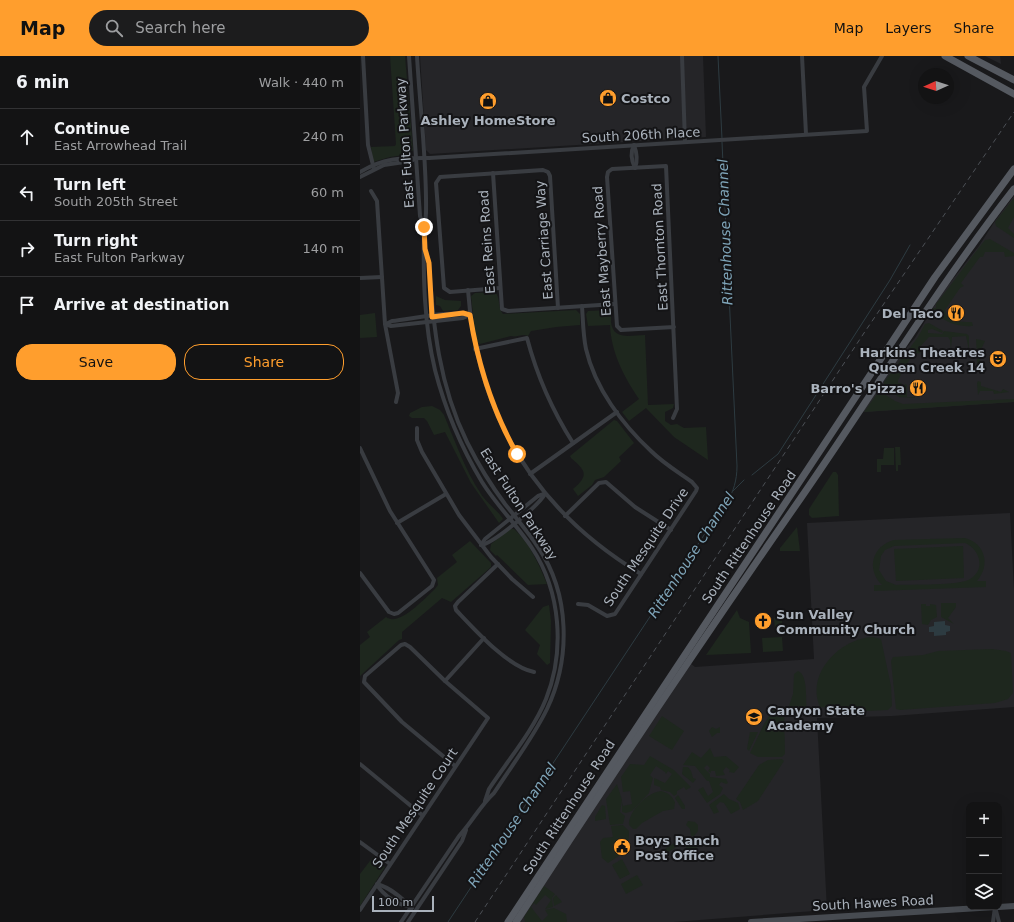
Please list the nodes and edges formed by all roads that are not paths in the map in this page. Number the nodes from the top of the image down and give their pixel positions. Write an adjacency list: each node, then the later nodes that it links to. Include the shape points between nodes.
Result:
1 (363, 56): 12 (street)
2 (409, 56): 16 (street, East Fulton Parkway)
3 (417, 56): 17 (street, East Fulton Parkway)
4 (682, 56): 14 (street)
5 (802, 56): 13 (street)
6 (882, 56): 13 (street, South 206th Place, via 864,88 867,131)
7 (945, 56): 10 (main road)
8 (968, 56): 9 (main road)
9 (1014, 80)
10 (1014, 94)
11 (360, 102): 12 (street)
12 (365, 102): 18 (street, via 368,145)
13 (806, 134): 14 (street, South 206th Place)
14 (685, 142): 15 (street, South 206th Place)
15 (634, 145): 17 (street, South 206th Place); 19 (street, via 631,151)
16 (417, 158): 17 (street, South 206th Place); 18 (street, South 206th Place); 28 (street, East Fulton Parkway, via 420,216)
17 (423, 158): 28 (street, East Fulton Parkway, via 426,215)
18 (373, 167): 21 (street, South 206th Place); 23 (street, South 206th Place)
19 (635, 168): 35 (street, East Mayberry Road, via 612,169 608,172); 45 (street, East Thornton Road, via 666,166)
20 (1014, 169): 26 (main road, South Rittenhouse Road)
21 (360, 172)
22 (493, 173): 33 (street, East Reins Road); 34 (street, via 443,176 436,183 443,286 446,290); 37 (street, East Carriage Way, via 543,170 550,176)
23 (360, 177)
24 (1014, 189): 27 (main road, South Rittenhouse Road)
25 (371, 191): 30 (street, via 377,201)
26 (977, 220): 27 (main road); 31 (main road, South Rittenhouse Road)
27 (985, 226): 38 (main road, South Rittenhouse Road)
28 (424, 227): 29 (street, East Fulton Parkway)
29 (425, 249): 40 (street, East Fulton Parkway, via 423,265); 41 (street, East Fulton Parkway, via 429,263)
30 (382, 277): 32 (street); 44 (street)
31 (935, 277): 38 (main road, via 934,286 922,306); 47 (main road, South Rittenhouse Road)
32 (360, 278)
33 (500, 288): 34 (street); 37 (street, East Reins Road, via 503,310)
34 (468, 290): 39 (street)
35 (615, 304): 36 (street); 45 (street, East Mayberry Road, via 618,328 623,330)
36 (582, 306): 37 (street); 50 (street, via 584,339 590,361 605,394)
37 (558, 308)
38 (923, 314): 48 (main road, South Rittenhouse Road)
39 (470, 315): 41 (street, via 463,313); 43 (street); 46 (street)
40 (426, 317): 41 (street); 42 (street, East Fulton Parkway); 44 (street)
41 (432, 317): 43 (street, East Fulton Parkway)
42 (427, 322): 43 (street); 44 (street, via 391,326); 62 (street, East Fulton Parkway, via 435,370 455,429 479,477)
43 (433, 322): 60 (street, East Fulton Parkway, via 442,372 460,427 487,478)
44 (385, 324): 49 (street, via 398,393)
45 (674, 327): 51 (street, East Thornton Road, via 677,409)
46 (475, 349): 53 (street, via 527,338 541,382 557,417); 55 (street, via 496,414)
47 (885, 353): 48 (main road, via 885,361 874,378); 58 (main road, South Rittenhouse Road)
48 (876, 384): 59 (main road, South Rittenhouse Road)
49 (396, 402)
50 (617, 412): 53 (street); 66 (street, South Mesquite Drive, via 637,437 697,488)
51 (674, 418)
52 (417, 428): 56 (street, via 417,440 422,452)
53 (573, 443): 55 (street)
54 (360, 448): 64 (street)
55 (530, 474): 57 (street)
56 (446, 494): 64 (street); 67 (street)
57 (545, 494): 60 (street, via 538,496); 61 (street); 63 (street, via 541,501)
58 (783, 508): 59 (main road); 76 (main road, South Rittenhouse Road)
59 (791, 513): 76 (main road, South Rittenhouse Road)
60 (514, 516): 62 (street); 63 (street, East Fulton Parkway)
61 (565, 516): 66 (street, via 602,481 635,507); 70 (street, via 600,547)
62 (510, 520): 65 (street, East Fulton Parkway); 67 (street)
63 (518, 520): 65 (street); 79 (street, East Fulton Parkway, via 539,548 556,587 562,614 563,655 557,685 544,715 494,793)
64 (396, 524): 69 (street, via 433,576 434,583 394,614 389,612)
65 (513, 524): 67 (street, via 488,544); 79 (street, East Fulton Parkway, via 533,550 547,578 556,610 558,647 546,700 489,789)
66 (671, 530): 70 (street, South Mesquite Drive)
67 (481, 545): 68 (street)
68 (498, 564): 71 (street); 73 (street, via 455,606)
69 (360, 572)
70 (641, 574): 72 (street, South Mesquite Drive, via 611,617 588,605)
71 (533, 596)
72 (578, 604)
73 (484, 638): 74 (street, via 524,670); 75 (street)
74 (534, 672)
75 (445, 682): 78 (street, South Mesquite Court, via 488,718); 78 (street, via 405,644 398,647 364,679 365,685 388,709)
76 (630, 742): 95 (main road, South Rittenhouse Road); 96 (main road, South Rittenhouse Road)
77 (360, 764): 80 (street)
78 (455, 766): 80 (street, South Mesquite Court)
79 (485, 801): 81 (street, East Fulton Parkway)
80 (422, 815): 83 (street, South Mesquite Court)
81 (467, 828): 86 (street, East Fulton Parkway); 92 (street, East Fulton Parkway, via 462,841)
82 (360, 842): 83 (street)
83 (390, 864): 84 (street, South Mesquite Court)
84 (377, 884): 86 (street, via 381,891 403,906); 89 (street, South Mesquite Court)
85 (1014, 906): 87 (main road, South Hawes Road)
86 (411, 907): 92 (street); 93 (street, East Fulton Parkway)
87 (1002, 907)
88 (966, 909): 97 (main road, South Hawes Road)
89 (360, 910)
90 (996, 910): 98 (street)
91 (997, 910): 99 (street)
92 (416, 911): 94 (street, East Fulton Parkway)
93 (401, 922)
94 (408, 922)
95 (508, 922)
96 (516, 922)
97 (751, 922)
98 (993, 922)
99 (999, 922)

